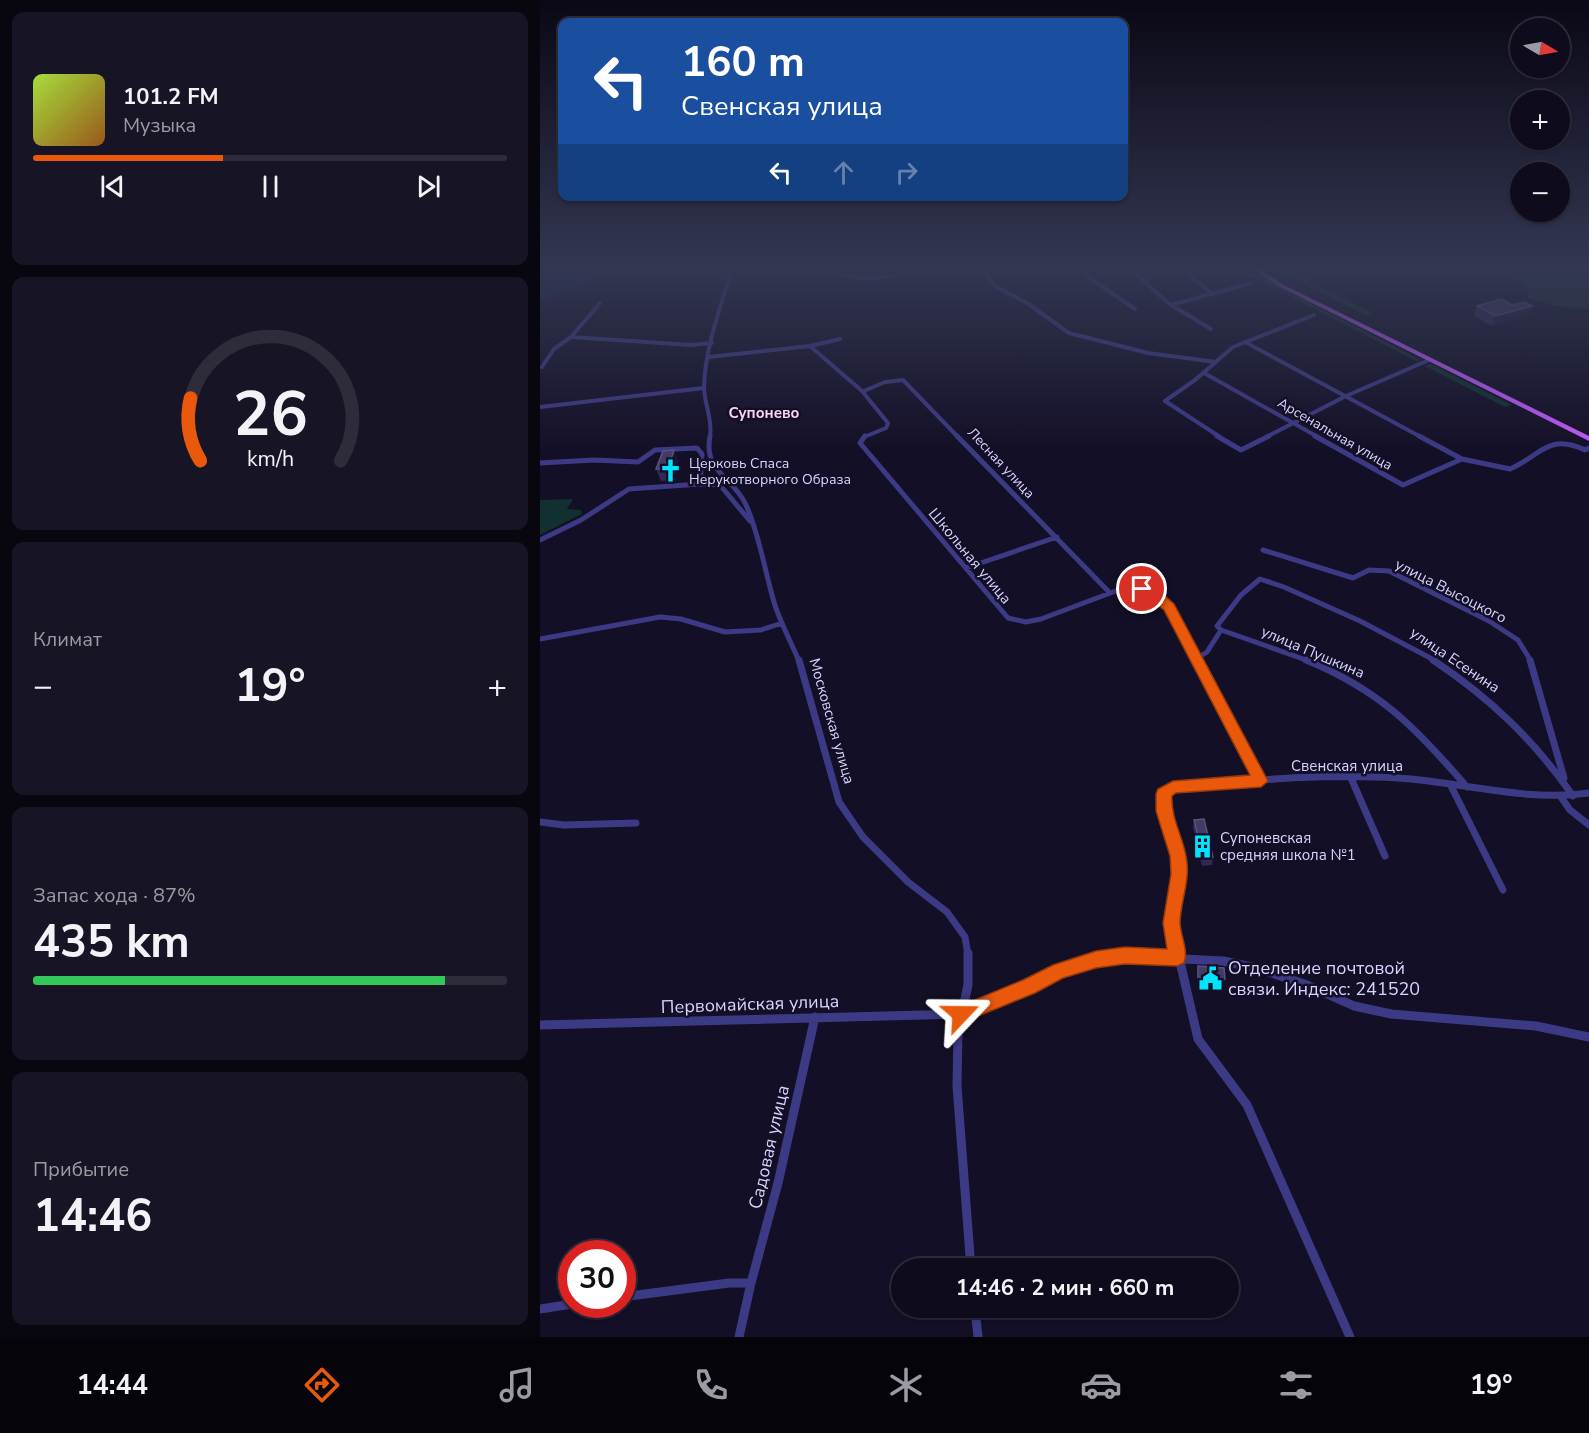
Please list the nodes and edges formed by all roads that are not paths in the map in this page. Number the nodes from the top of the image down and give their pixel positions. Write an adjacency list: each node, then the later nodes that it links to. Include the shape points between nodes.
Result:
1 (579, 327): 9 (street)
2 (716, 327): 12 (street, Московская улица)
3 (1061, 327): 16 (street, via 1069,333 1148,353)
4 (1208, 327): 8 (street)
5 (1282, 327): 11 (street)
6 (1364, 327): 15 (main road)
7 (1374, 327): 24 (main road)
8 (1211, 329)
9 (571, 336): 12 (street, via 691,345); 17 (street)
10 (840, 339): 13 (street)
11 (1245, 342): 16 (street); 21 (street)
12 (712, 343): 14 (street, Московская улица)
13 (810, 346): 14 (street); 20 (street, Школьная улица)
14 (709, 357): 19 (street, Московская улица)
15 (1429, 360): 21 (street); 25 (main road)
16 (1216, 362): 18 (street)
17 (542, 367)
18 (1204, 373): 23 (street, Арсенальная улица); 23 (street, via 1165,401 1238,450)
19 (704, 388): 22 (street); 30 (street, Московская улица, via 712,426 708,446 711,464 733,485 746,505)
20 (864, 391): 31 (street, Лесная улица, via 903,380); 34 (street, Школьная улица, via 888,423 886,428 865,435 860,443)
21 (1346, 396): 23 (street); 27 (street)
22 (540, 407)
23 (1294, 423): 27 (street, Арсенальная улица, via 1403,485)
24 (1589, 434)
25 (1589, 439)
26 (1589, 448): 27 (street, via 1556,441 1510,469)
27 (1462, 459)
28 (540, 464): 29 (street, via 638,462 655,450 694,447 700,450)
29 (700, 484): 30 (street, via 720,485); 32 (street, via 628,489 581,520)
30 (750, 521): 36 (street, Московская улица)
31 (1057, 537): 34 (street); 35 (street, Лесная улица)
32 (540, 540)
33 (1263, 550): 42 (street, улица Высоцкого, via 1353,578 1369,570 1389,571 1490,621 1518,640 1534,667)
34 (966, 568): 35 (street, Школьная улица, via 1008,618 1017,622 1041,619)
35 (1109, 592): 39 (street, Школьная улица, via 1129,585 1159,597 1169,607)
36 (782, 623): 38 (street, via 761,630 725,632 660,617); 54 (street, Московская улица, via 805,675 840,802 863,837 908,882 947,912 965,937 968,985)
37 (1221, 630): 39 (street, via 1207,652); 42 (street, улица Есенина, via 1218,626 1222,617 1260,579 1400,638 1485,693 1533,740); 44 (street, улица Пушкина, via 1334,672 1369,691 1402,719)
38 (540, 639)
39 (1196, 659): 41 (street, Школьная улица)
40 (1351, 778): 41 (street, Свенская улица); 43 (street, Свенская улица); 51 (street)
41 (1261, 781): 53 (street, Свенская улица, via 1173,787 1164,794 1164,811 1180,874 1171,923)
42 (1565, 782): 46 (street, улица Есенина)
43 (1450, 784): 44 (street, Свенская улица); 52 (street)
44 (1468, 788): 47 (street, Свенская улица, via 1523,797)
45 (1589, 792): 46 (street, Свенская улица)
46 (1573, 796): 47 (street, Свенская улица)
47 (1561, 797): 50 (street)
48 (540, 822): 49 (street, via 582,826 616,821)
49 (636, 823)
50 (1589, 825)
51 (1385, 856)
52 (1503, 891)
53 (1177, 957): 54 (street, via 1096,960 1059,971); 57 (street, via 1257,968 1354,1006 1391,1014 1514,1023); 66 (street, via 1198,1040 1247,1105)
54 (961, 1014): 55 (street, Первомайская улица); 58 (street, Московская улица, via 957,1086)
55 (815, 1017): 56 (street, Первомайская улица); 59 (street, Садовая улица)
56 (540, 1025)
57 (1589, 1037)
58 (970, 1258)
59 (751, 1283): 60 (street); 64 (street, Садовая улица)
60 (636, 1295)
61 (558, 1307): 62 (street)
62 (540, 1309)
63 (976, 1318): 65 (street)
64 (739, 1337)
65 (978, 1337)
66 (1350, 1337)

